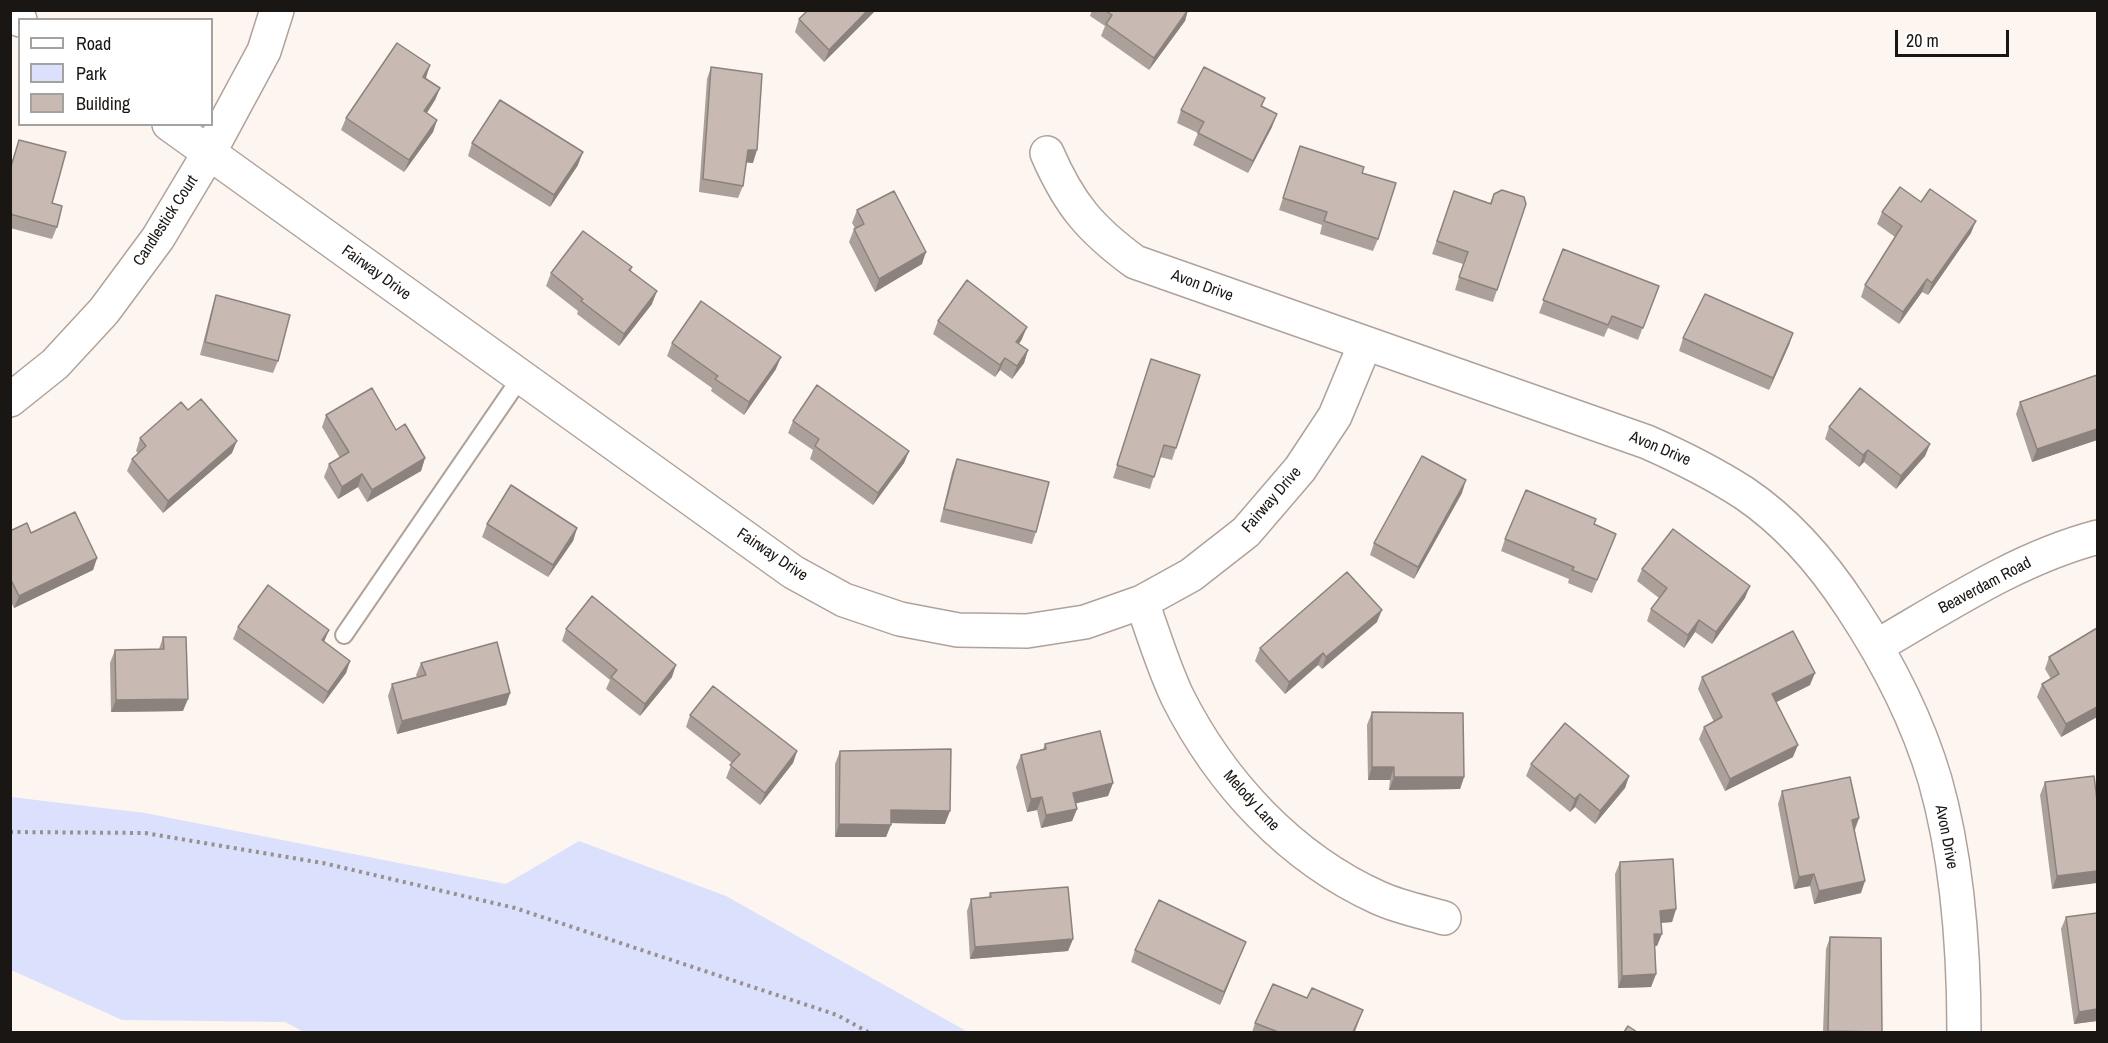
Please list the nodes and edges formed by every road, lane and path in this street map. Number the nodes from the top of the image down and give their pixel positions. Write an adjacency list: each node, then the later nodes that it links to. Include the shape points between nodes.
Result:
1 (277, 10): 3 (street, Candlestick Court, via 264,51)
2 (171, 126): 3 (street, Fairway Drive)
3 (209, 153): 6 (street, Fairway Drive); 7 (street, Candlestick Court, via 158,238 104,310 55,363)
4 (1047, 153): 5 (street, Avon Drive, via 1060,184 1084,218 1107,242 1135,262)
5 (1365, 344): 9 (street, Fairway Drive, via 1335,416 1300,469 1254,523 1191,575); 11 (street, Avon Drive, via 1647,442 1692,462 1745,495 1792,534 1835,582)
6 (521, 377): 9 (street, Fairway Drive, via 793,572 844,600 900,619 958,630 1028,631 1085,622); 10 (lane)
7 (10, 400)
8 (2097, 537): 11 (street, Beaverdam Road, via 2014,568)
9 (1142, 602): 13 (street, Melody Lane, via 1177,695 1208,749 1238,790 1282,835 1331,873 1380,899)
10 (344, 634)
11 (1877, 645): 15 (street, Avon Drive, via 1910,710 1935,779 1949,841 1964,975)
12 (10, 832): 14 (path, via 145,833 323,862 515,908 837,1015)
13 (1444, 918)
14 (868, 1032)
15 (1964, 1032)

